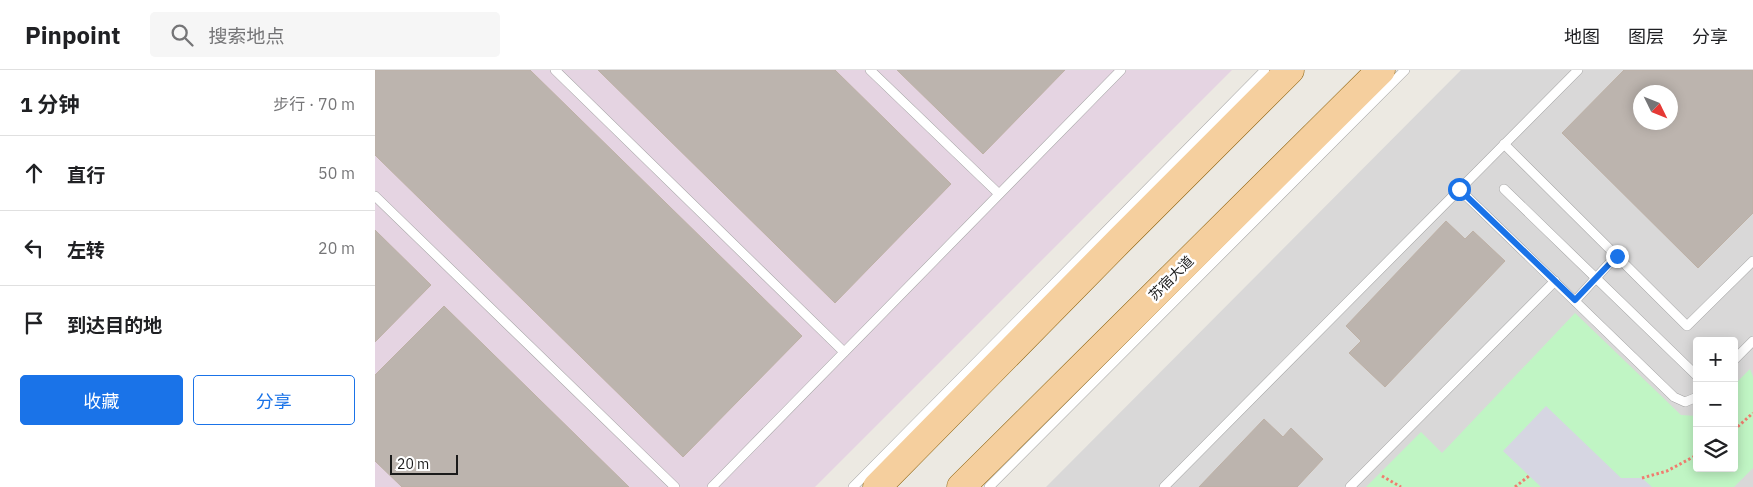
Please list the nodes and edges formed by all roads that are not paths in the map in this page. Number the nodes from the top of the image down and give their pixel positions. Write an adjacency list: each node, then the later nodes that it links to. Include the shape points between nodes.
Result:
1 (555, 70): 20 (lane)
2 (870, 70): 12 (lane)
3 (1121, 70): 12 (lane)
4 (1265, 70): 26 (lane)
5 (1290, 70): 27 (main road)
6 (1381, 70): 28 (main road, 苏宿大道)
7 (1405, 70): 29 (lane)
8 (1578, 70): 9 (lane)
9 (1504, 144): 10 (lane); 14 (lane)
10 (1459, 189): 17 (lane); 30 (lane)
11 (1504, 189): 16 (lane)
12 (999, 194): 20 (lane)
13 (375, 196): 24 (lane)
14 (1617, 256): 15 (lane, via 1687,326); 16 (lane)
15 (1753, 261)
16 (1596, 278): 18 (lane); 22 (lane)
17 (1555, 281): 18 (lane); 31 (lane)
18 (1575, 300): 23 (lane, via 1674,398 1685,402)
19 (1753, 341): 21 (lane)
20 (844, 352): 25 (lane)
21 (1738, 356)
22 (1693, 372)
23 (1693, 399)
24 (675, 487)
25 (711, 487)
26 (853, 487)
27 (877, 487)
28 (961, 487)
29 (989, 487)
30 (1164, 487)
31 (1350, 487)

